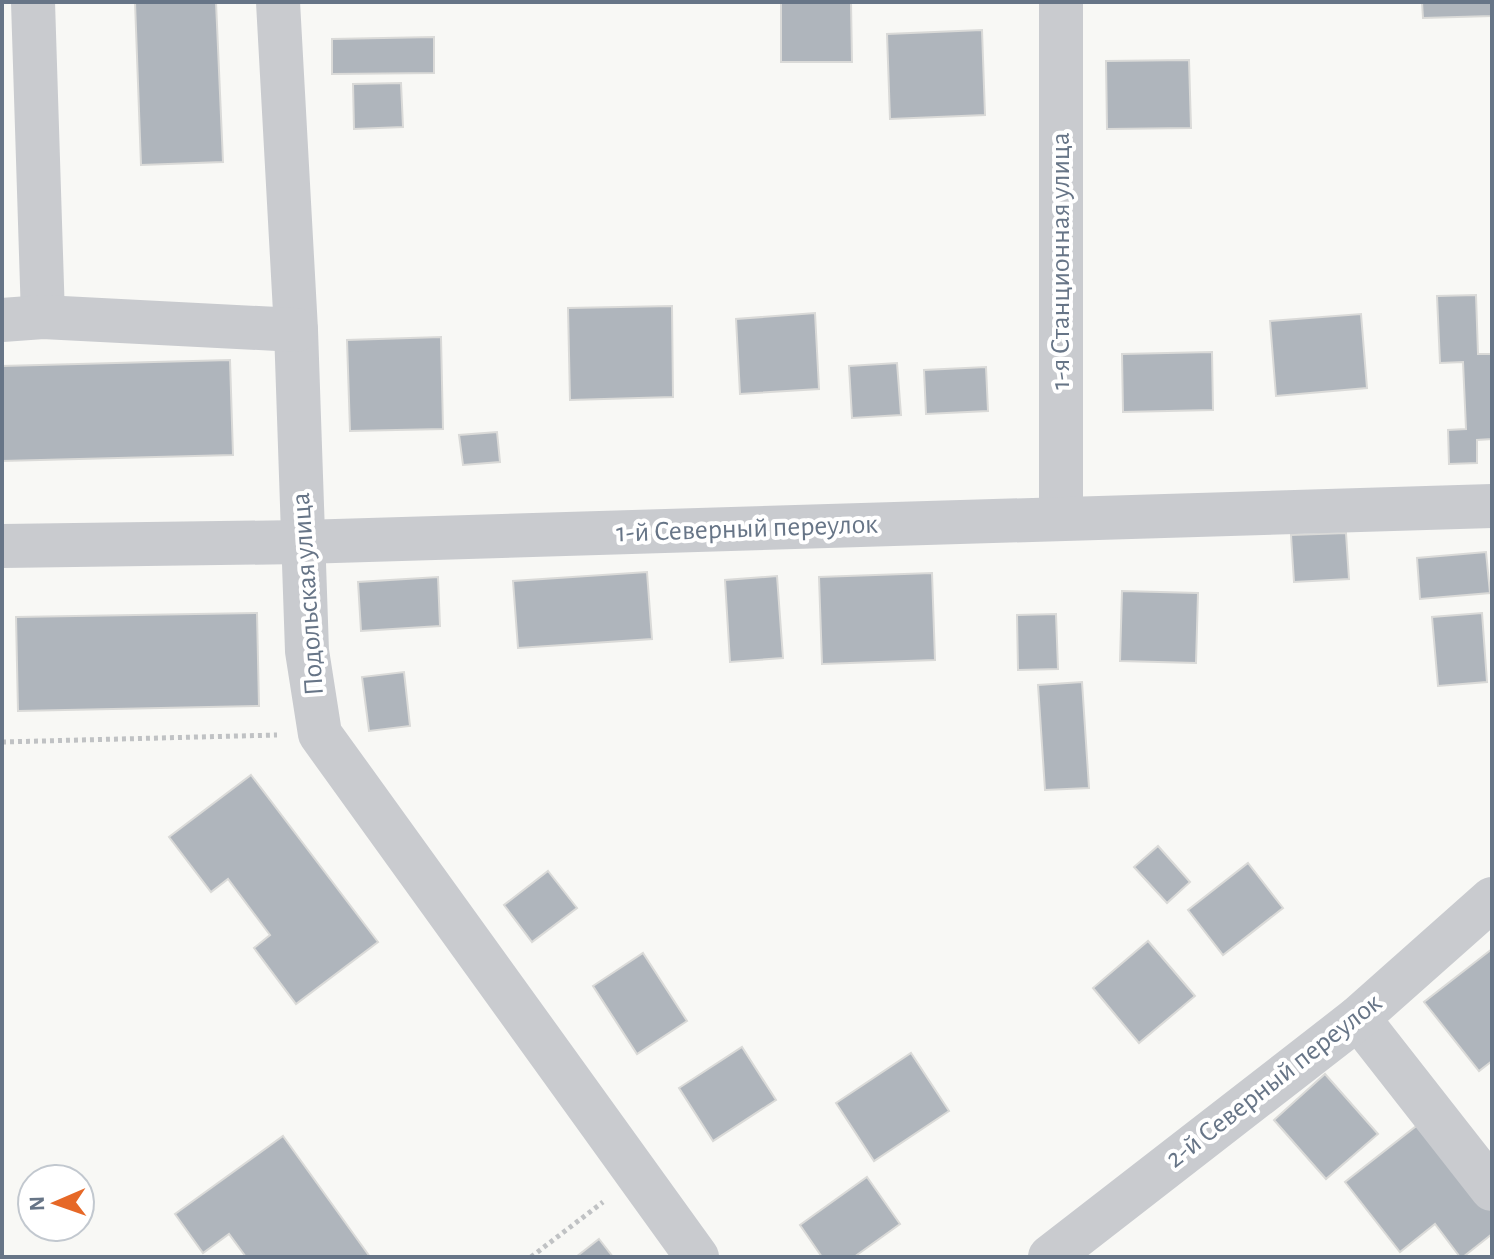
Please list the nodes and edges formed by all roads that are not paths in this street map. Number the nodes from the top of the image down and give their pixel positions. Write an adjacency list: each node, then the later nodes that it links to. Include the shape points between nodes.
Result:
1 (33, 2): 4 (street)
2 (278, 2): 5 (street, Подольская улица)
3 (1061, 2): 7 (street, 1-я Станционная улица)
4 (22, 318): 5 (street)
5 (296, 330): 8 (street, Подольская улица)
6 (1492, 506): 7 (street, 1-й Северный переулок)
7 (1061, 519): 8 (street, 1-й Северный переулок)
8 (302, 542): 9 (street, 1-й Северный переулок); 13 (street, Подольская улица, via 307,651 320,734)
9 (2, 546)
10 (1492, 899): 11 (street, 2-й Северный переулок)
11 (1358, 1018): 12 (street); 14 (street, 2-й Северный переулок)
12 (1492, 1189)
13 (697, 1257)
14 (1050, 1257)

